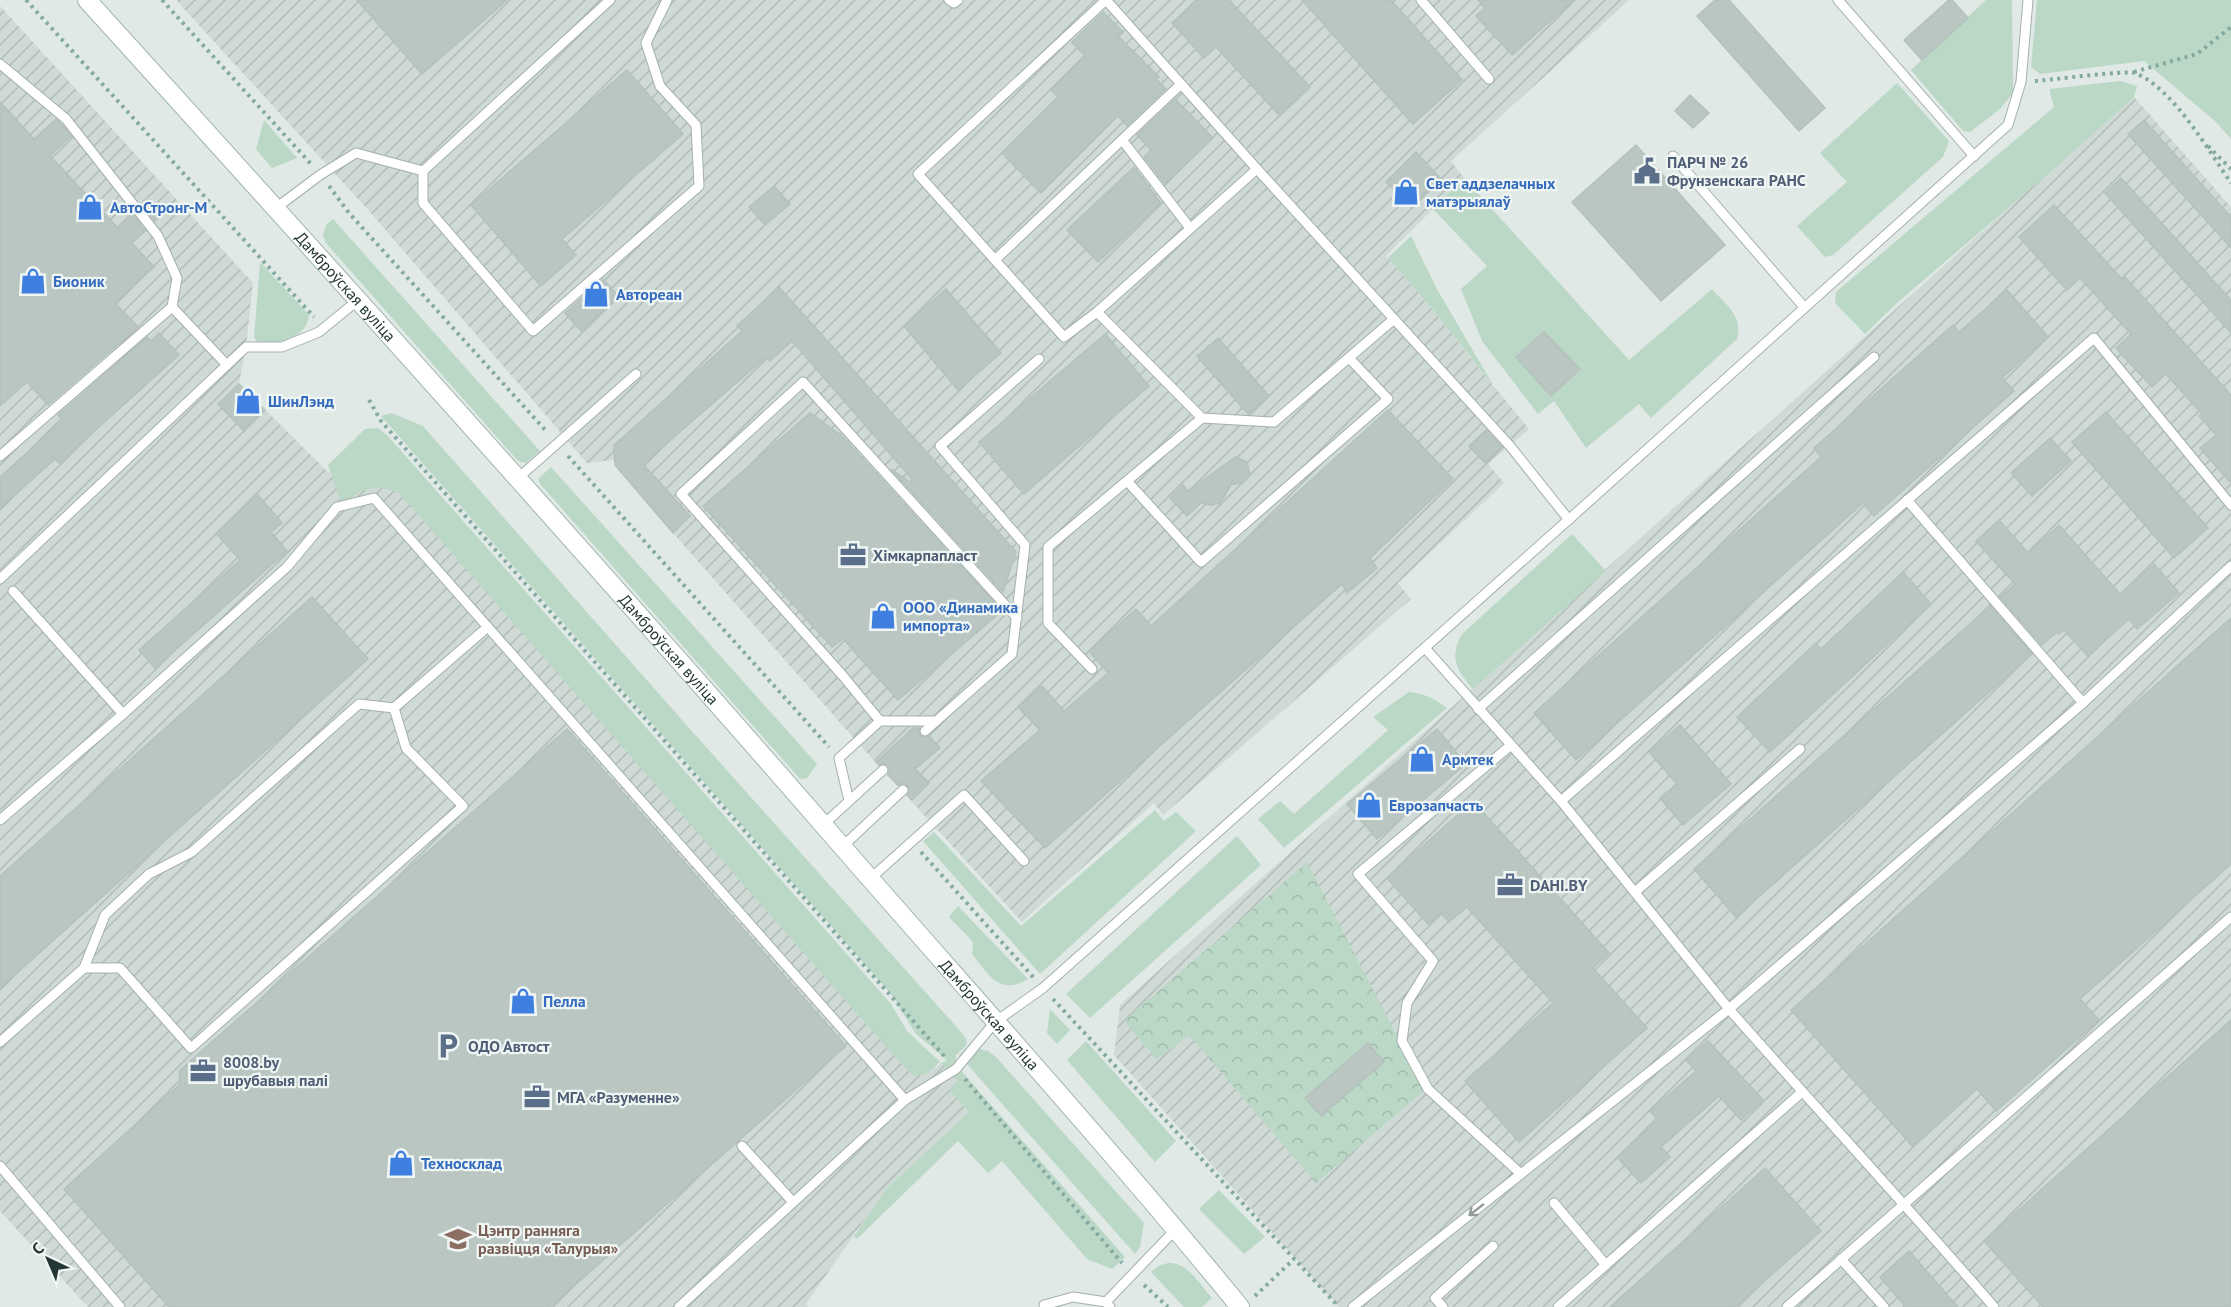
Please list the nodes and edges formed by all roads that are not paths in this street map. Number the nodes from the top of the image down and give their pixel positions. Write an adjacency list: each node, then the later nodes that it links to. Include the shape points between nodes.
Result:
1 (87, 0): 18 (street, Дамброўская вуліца)
2 (610, 0): 17 (lane)
3 (667, 0): 17 (lane, via 646,43 660,86 696,125 699,186 533,331 423,203)
4 (949, 0): 5 (lane)
5 (958, 0)
6 (1106, 0): 12 (lane); 20 (lane, via 918,174)
7 (1420, 0): 11 (lane)
8 (1838, 0): 15 (lane)
9 (2028, 0): 15 (lane, via 2020,82 2008,125)
10 (0, 64): 23 (lane, via 66,119 158,236 177,278)
11 (1490, 79)
12 (1181, 84): 13 (lane); 16 (lane)
13 (1122, 141): 19 (lane); 20 (lane)
14 (1672, 156): 22 (lane)
15 (1974, 156): 22 (lane)
16 (1257, 169): 19 (lane); 25 (lane)
17 (423, 171): 18 (lane, via 356,153)
18 (276, 208): 21 (street, Дамброўская вуліца)
19 (1190, 228): 24 (lane)
20 (995, 260): 24 (lane, via 1064,337)
21 (357, 301): 29 (lane, via 324,328 282,347 246,347); 33 (street, Дамброўская вуліца)
22 (1804, 307): 37 (lane)
23 (172, 308): 29 (lane); 32 (lane)
24 (1097, 312): 31 (lane)
25 (1394, 319): 27 (lane); 37 (lane, via 1523,460)
26 (1874, 357): 47 (lane)
27 (1349, 358): 31 (lane, via 1274,422); 34 (lane, via 1388,399 1201,562)
28 (1039, 359): 41 (lane, via 940,447 1025,545)
29 (227, 365): 39 (lane)
30 (636, 374): 33 (lane)
31 (1202, 418): 34 (lane)
32 (0, 456)
33 (517, 479): 59 (street, Дамброўская вуліца)
34 (1127, 481): 44 (lane, via 1048,547 1048,623)
35 (1907, 500): 36 (lane, via 2094,338); 45 (lane); 57 (lane)
36 (2231, 505)
37 (1569, 520): 43 (lane)
38 (2231, 566): 45 (lane)
39 (0, 579)
40 (14, 591): 48 (lane)
41 (1017, 618): 49 (lane, via 803,382 681,494); 50 (lane, via 1012,654)
42 (483, 631): 46 (lane)
43 (1425, 648): 47 (lane); 67 (lane, via 1043,988)
44 (1092, 669)
45 (2083, 703): 66 (lane)
46 (394, 708): 65 (lane, via 360,704 192,852 149,874 105,915); 65 (lane, via 406,748 463,806 191,1048 120,968)
47 (1478, 709): 52 (lane)
48 (123, 714): 58 (lane); 70 (lane, via 287,567 337,507 374,498)
49 (880, 721): 50 (lane); 56 (lane, via 839,758)
50 (936, 721): 51 (lane)
51 (925, 731)
52 (1511, 745): 57 (lane); 73 (lane, via 1358,874 1433,961 1407,1003 1402,1041 1428,1089)
53 (1800, 749): 63 (lane)
54 (883, 770): 56 (lane)
55 (903, 790): 60 (lane)
56 (849, 801): 59 (lane)
57 (1562, 801): 63 (lane)
58 (0, 820)
59 (823, 825): 60 (street, Дамброўская вуліца)
60 (842, 847): 62 (street, Дамброўская вуліца)
61 (1024, 861): 62 (lane, via 964,795)
62 (871, 878): 67 (street, Дамброўская вуліца)
63 (1635, 892): 66 (lane)
64 (2231, 917): 76 (lane)
65 (84, 968): 68 (lane)
66 (1729, 1009): 69 (lane); 73 (lane)
67 (995, 1022): 70 (lane, via 956,1069); 77 (street, Дамброўская вуліца)
68 (0, 1042)
69 (1802, 1092): 76 (lane); 80 (lane)
70 (905, 1100): 74 (lane)
71 (742, 1146): 74 (lane)
72 (0, 1166): 84 (lane)
73 (1521, 1174): 86 (lane, one-way to 86)
74 (794, 1202): 85 (lane)
75 (1554, 1203): 80 (lane)
76 (1905, 1203): 79 (lane); 91 (lane)
77 (1176, 1229): 81 (street, Дамброўская вуліца); 82 (lane)
78 (1492, 1246): 87 (lane, via 1435,1298)
79 (1841, 1259): 89 (lane); 90 (lane)
80 (1606, 1265): 88 (lane)
81 (1246, 1303)
82 (1108, 1304): 83 (lane, via 1073,1297)
83 (1044, 1305)
84 (120, 1307)
85 (679, 1307)
86 (1353, 1307)
87 (1443, 1307)
88 (1558, 1307)
89 (1787, 1307)
90 (1884, 1307)
91 (1994, 1307)

